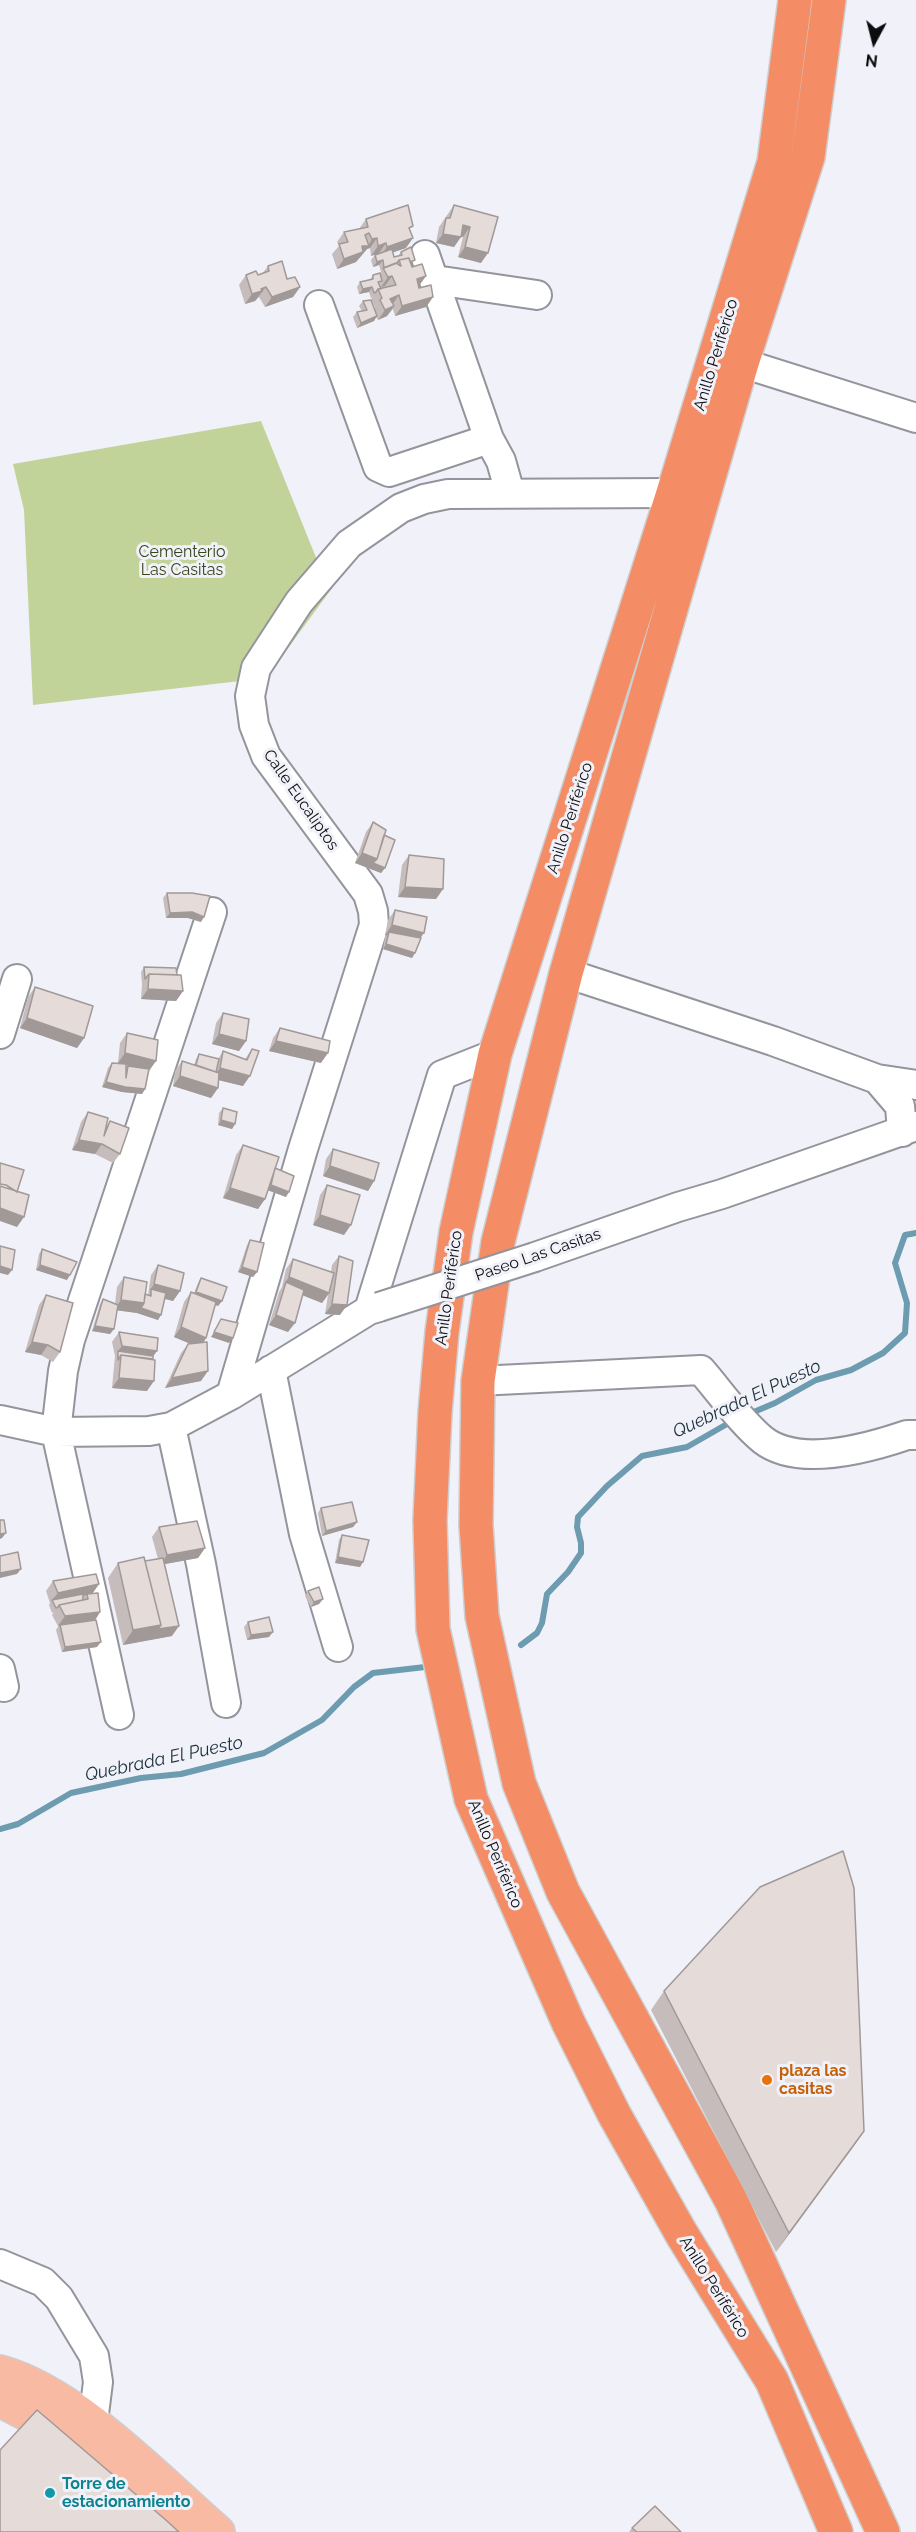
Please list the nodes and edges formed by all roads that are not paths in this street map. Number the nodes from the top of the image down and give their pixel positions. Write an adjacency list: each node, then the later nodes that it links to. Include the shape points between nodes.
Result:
1 (795, 0): 9 (highway, Anillo Periférico, via 774,162)
2 (829, 0): 5 (highway, Anillo Periférico, via 808,157)
3 (537, 295): 7 (street, via 430,268)
4 (319, 305): 7 (street, via 378,466 384,471)
5 (742, 363): 6 (street); 11 (highway, Anillo Periférico)
6 (916, 418)
7 (489, 439): 8 (street, via 501,461)
8 (510, 493): 9 (street, Calle Eucaliptos); 21 (street, Calle Eucaliptos, via 448,494 424,499 392,514 349,544 299,602 256,668 250,696 254,725 266,756 368,894 374,925)
9 (673, 493): 14 (highway, Anillo Periférico)
10 (212, 912): 24 (street, via 70,1340)
11 (566, 974): 15 (street); 20 (highway, Anillo Periférico, via 498,1242)
12 (17, 979): 13 (street)
13 (0, 1034)
14 (495, 1054): 18 (street, via 442,1075); 35 (highway, Anillo Periférico, via 456,1232 442,1332 432,1466 433,1629 466,1779 471,1799 568,2022 681,2234 772,2381)
15 (877, 1079): 16 (street); 17 (street, via 900,1106)
16 (916, 1085)
17 (909, 1129): 18 (street, Paseo Las Casitas, bridge)
18 (374, 1309): 19 (street, Paseo Las Casitas)
19 (270, 1370): 21 (street, Paseo Las Casitas); 26 (street, via 304,1534)
20 (478, 1381): 25 (street, via 701,1370 763,1439 777,1448 813,1454 840,1452); 36 (highway, Anillo Periférico, via 476,1525 482,1616 519,1782 563,1892 731,2200)
21 (231, 1395): 23 (street, Paseo Las Casitas)
22 (0, 1420): 24 (street, Paseo Las Casitas)
23 (171, 1427): 24 (street, Paseo Las Casitas, via 149,1431); 27 (street)
24 (56, 1432): 28 (street)
25 (916, 1435)
26 (338, 1647)
27 (226, 1703)
28 (119, 1715)
29 (0, 2264): 32 (street, via 42,2282 59,2298 94,2356 98,2382)
30 (0, 2372): 32 (main road, via 57,2398)
31 (0, 2400): 33 (main road, via 82,2447)
32 (93, 2422): 34 (main road)
33 (174, 2532)
34 (218, 2532)
35 (836, 2532)
36 (883, 2532)

